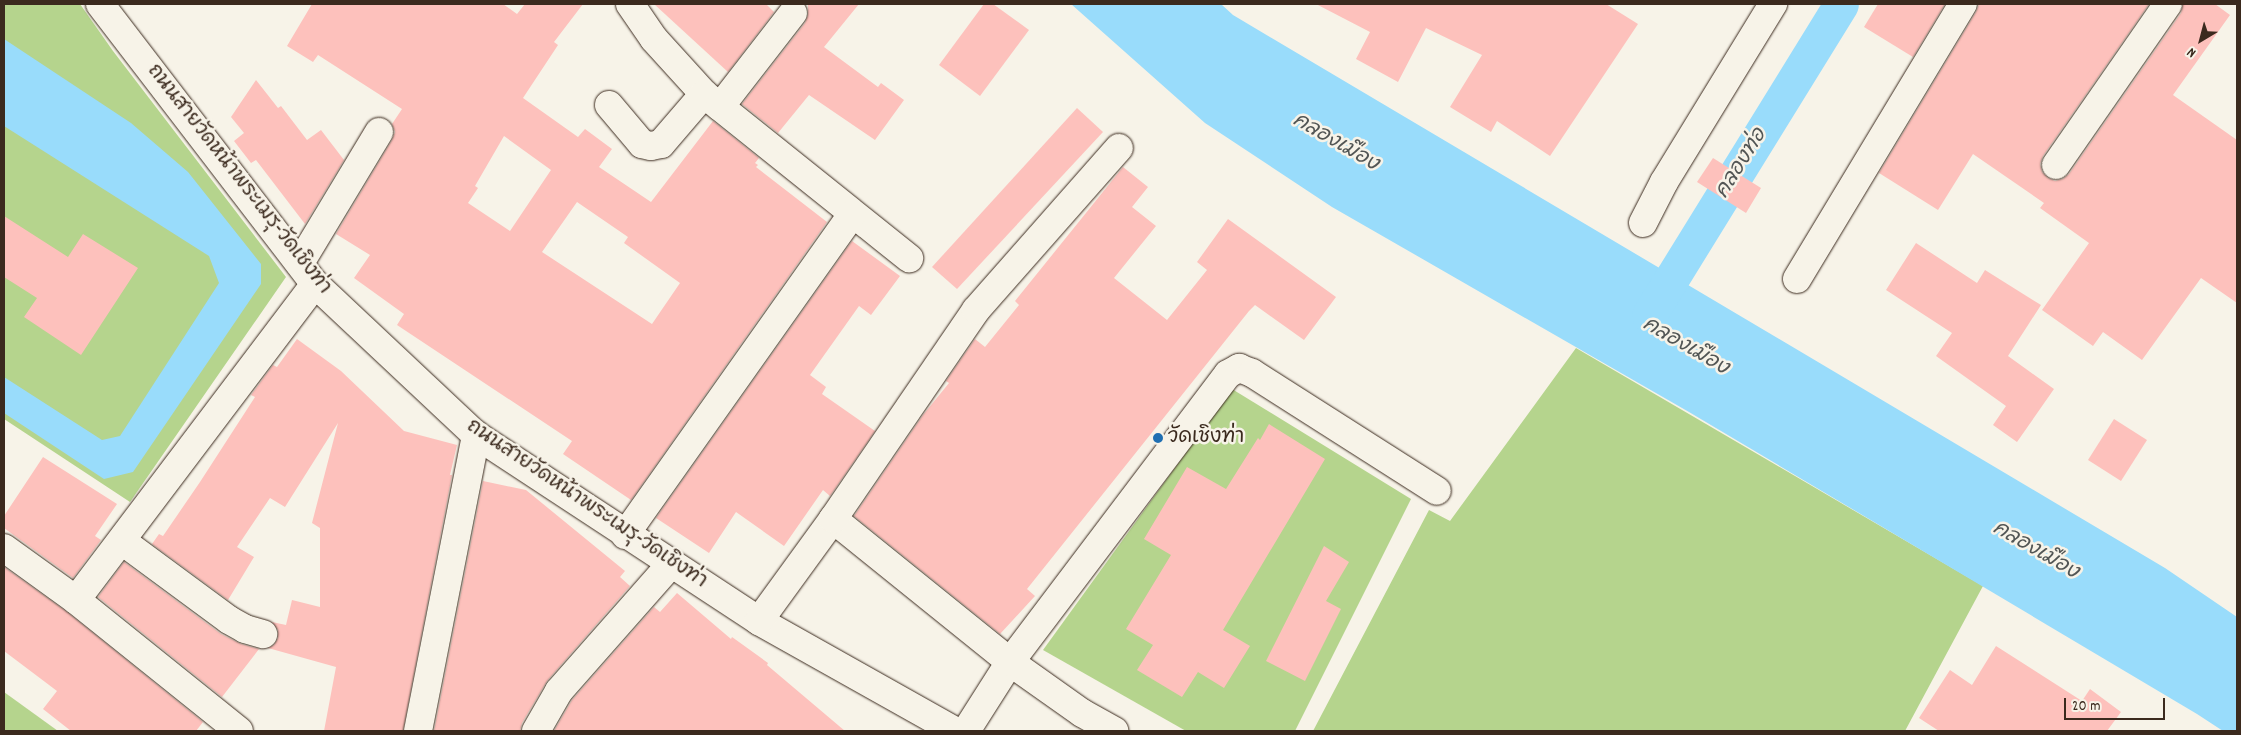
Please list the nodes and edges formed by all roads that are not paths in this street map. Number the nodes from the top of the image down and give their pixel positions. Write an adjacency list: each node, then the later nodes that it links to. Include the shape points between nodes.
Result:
1 (100, 4): 15 (street, ถนนสายวัดหน้าพระเมรุ-วัดเชิงท่า)
2 (1773, 4): 13 (street)
3 (1963, 4): 16 (street)
4 (2168, 4): 11 (street)
5 (632, 5): 7 (street, via 654,39)
6 (793, 13): 7 (street)
7 (712, 100): 8 (street, via 661,144 651,146 642,144); 12 (street)
8 (609, 105)
9 (379, 132): 15 (street)
10 (1120, 148): 19 (street, via 976,310)
11 (2056, 165)
12 (852, 214): 14 (street); 20 (street)
13 (1642, 223)
14 (909, 258)
15 (308, 274): 17 (street, ถนนสายวัดหน้าพระเมรุ-วัดเชิงท่า); 21 (street)
16 (1797, 279)
17 (476, 435): 20 (street, ถนนสายวัดหน้าพระเมรุ-วัดเชิงท่า); 29 (street)
18 (1438, 491): 27 (street, via 1252,373 1239,368 1228,374)
19 (833, 519): 25 (street); 27 (street)
20 (625, 535): 23 (street, ถนนสายวัดหน้าพระเมรุ-วัดเชิงท่า)
21 (122, 541): 24 (street); 26 (street, via 229,620)
22 (4, 548): 24 (street)
23 (671, 564): 25 (street, ถนนสายวัดหน้าพระเมรุ-วัดเชิงท่า); 30 (street, via 559,692)
24 (76, 600): 28 (street)
25 (759, 621): 31 (street, ถนนสายวัดหน้าพระเมรุ-วัดเชิงท่า)
26 (263, 634)
27 (1010, 662): 32 (street); 33 (street, via 1082,713)
28 (239, 731)
29 (418, 731)
30 (536, 731)
31 (955, 731)
32 (966, 731)
33 (1114, 731)

